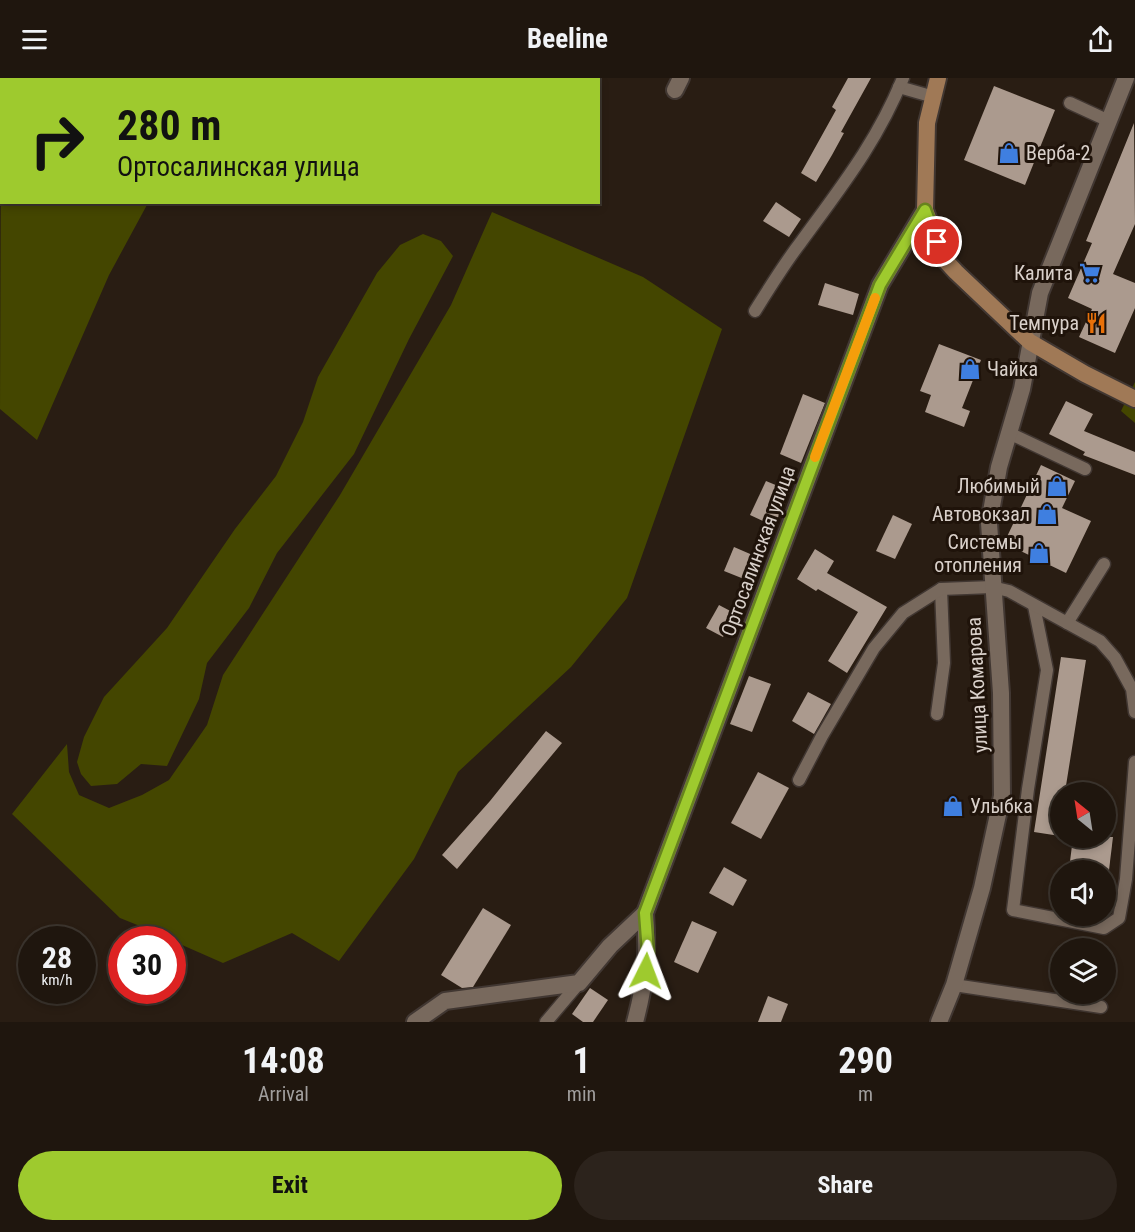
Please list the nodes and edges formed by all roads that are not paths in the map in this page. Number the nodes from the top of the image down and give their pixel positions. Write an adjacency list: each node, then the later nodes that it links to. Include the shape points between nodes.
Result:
1 (938, 78): 4 (main road, Ортосалинская улица)
2 (1126, 78): 6 (street, улица Комарова)
3 (901, 83): 4 (lane); 8 (lane, via 855,168)
4 (934, 97): 7 (main road, Ортосалинская улица, via 927,123)
5 (1070, 103): 6 (lane)
6 (1109, 121): 9 (street, улица Комарова, via 1040,293)
7 (925, 210): 9 (main road, Ортосалинская улица, via 943,258); 22 (street, Ортосалинская улица, via 880,285)
8 (754, 311)
9 (1030, 342): 10 (main road, Ортосалинская улица); 11 (street, улица Комарова)
10 (1135, 399)
11 (1009, 433): 12 (lane); 14 (street, улица Комарова, via 989,523)
12 (1085, 469)
13 (1104, 564): 17 (lane)
14 (992, 587): 15 (lane); 16 (lane, via 1009,591); 24 (street, улица Комарова, via 1001,693 1002,796 982,888)
15 (941, 589): 19 (lane, via 944,663); 21 (lane, via 903,613 874,648)
16 (1034, 606): 17 (lane); 20 (lane, via 1047,670 1013,910 1104,928 1119,918)
17 (1066, 623): 18 (lane, via 1100,641 1115,658 1132,689)
18 (1135, 712)
19 (937, 714)
20 (1135, 762)
21 (799, 780)
22 (645, 913): 23 (street, Ортосалинская улица); 28 (street, Ортосалинская улица, via 648,952 644,990)
23 (579, 983): 26 (street, via 445,1001); 27 (lane, Ортосалинская улица)
24 (954, 985): 25 (lane); 29 (street, улица Комарова)
25 (1101, 1007)
26 (415, 1022)
27 (546, 1022)
28 (635, 1022)
29 (939, 1022)

